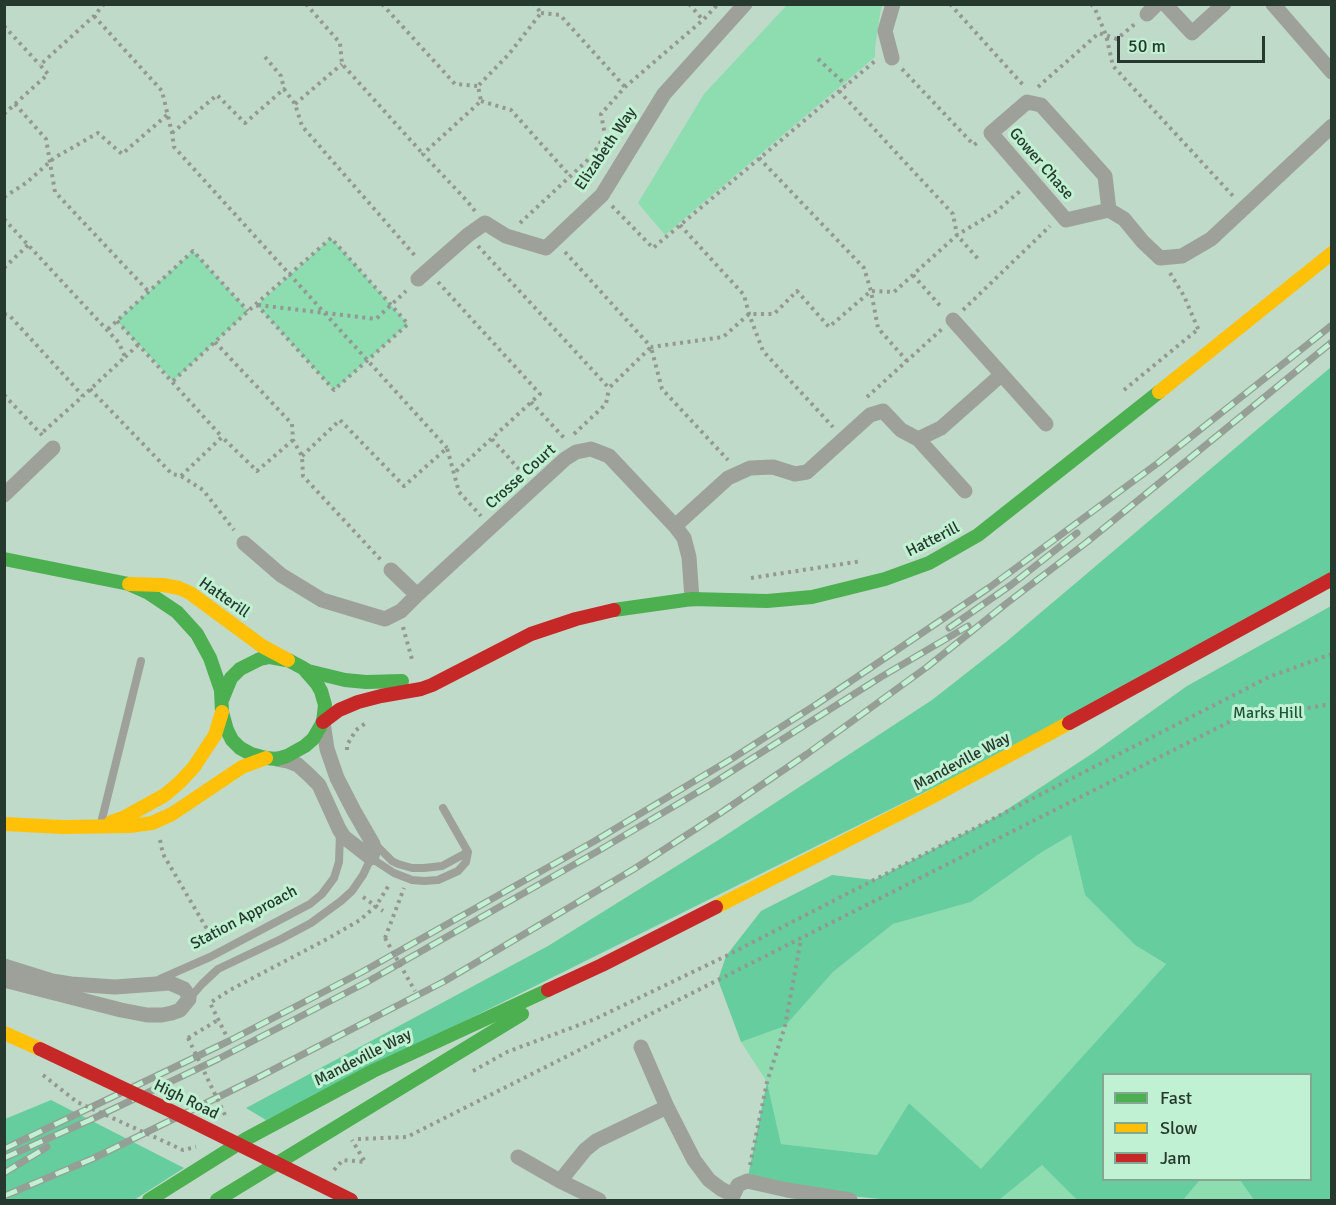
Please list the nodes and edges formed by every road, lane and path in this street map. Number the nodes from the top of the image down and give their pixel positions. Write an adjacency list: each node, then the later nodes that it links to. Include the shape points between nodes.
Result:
1 (104, 4): 16 (path)
2 (306, 4): 23 (path, via 340,43)
3 (382, 4): 27 (path, via 455,84)
4 (534, 4): 15 (path)
5 (689, 4): 17 (path)
6 (718, 4): 17 (path)
7 (745, 4): 44 (street, Elizabeth Way, via 663,94)
8 (893, 4): 20 (street, via 885,31)
9 (950, 4): 19 (path, via 1031,94 1099,33)
10 (1091, 4): 19 (path)
11 (1165, 4): 12 (street, via 1192,33)
12 (1224, 4)
13 (1273, 4): 25 (street)
14 (1152, 9): 19 (path, via 1117,39)
15 (541, 13): 27 (path); 28 (path, via 560,15)
16 (94, 16): 24 (path); 35 (path, via 162,92)
17 (703, 20): 28 (path)
18 (4, 26): 24 (path)
19 (1106, 35): 46 (path, via 1113,66)
20 (890, 53): 26 (path); 38 (path, via 974,145)
21 (265, 57): 29 (path, via 281,76)
22 (818, 58): 26 (path)
23 (342, 64): 33 (path); 39 (path)
24 (40, 65): 32 (path, via 48,74)
25 (1332, 72)
26 (846, 85): 30 (path)
27 (478, 86): 31 (path)
28 (626, 87): 42 (path, via 601,114 605,135 592,156)
29 (284, 89): 33 (path); 37 (path, via 245,123 216,95)
30 (839, 91): 40 (path); 52 (path, via 952,214)
31 (481, 101): 39 (path); 42 (path, via 511,110)
32 (15, 104): 34 (path); 41 (path, via 46,139)
33 (295, 105): 61 (path, via 302,126)
34 (4, 114)
35 (167, 115): 37 (path); 41 (path, via 122,154 98,133)
36 (1332, 126): 46 (street)
37 (172, 133): 60 (path, via 174,147)
38 (991, 133): 43 (street, Gower Chase); 47 (street, Gower Chase, via 1027,102 1041,105 1105,176)
39 (423, 154): 49 (path)
40 (759, 158): 50 (path); 63 (path, via 864,268)
41 (50, 162): 45 (path); 64 (path, via 55,192)
42 (570, 176): 53 (path)
43 (1032, 181): 47 (street, Gower Chase, via 1066,220); 52 (path, via 998,212)
44 (602, 195): 50 (path, via 653,248); 54 (street, Elizabeth Way)
45 (4, 197)
46 (1244, 208): 57 (street, via 1211,238 1182,256)
47 (1109, 210): 57 (street, via 1124,219)
48 (4, 219): 55 (path)
49 (485, 224): 51 (street); 53 (street)
50 (680, 225): 70 (path, via 744,295)
51 (468, 235): 61 (street); 82 (path)
52 (957, 235): 58 (path); 62 (path)
53 (506, 236): 54 (street, via 546,248)
54 (554, 240): 76 (path)
55 (28, 245): 59 (path); 73 (path)
56 (1332, 253): 115 (street, Hatterill, via 978,535 929,563 885,579 812,597 767,601)
57 (1161, 258): 86 (path, via 1184,296 1197,330)
58 (979, 260)
59 (4, 268)
60 (290, 275): 65 (path); 66 (path, via 331,238); 69 (path)
61 (423, 275): 66 (path); 87 (path, via 540,394)
62 (913, 275): 63 (path, via 894,292); 71 (path)
63 (871, 291): 70 (path, via 829,327 797,291 774,314); 79 (path, via 878,328)
64 (149, 292): 67 (path, via 193,251); 72 (path)
65 (257, 305): 67 (path); 69 (path); 78 (path, via 334,390)
66 (391, 305): 69 (path, via 376,319); 78 (path, via 408,324)
67 (248, 311): 74 (path)
68 (4, 314): 85 (path)
69 (325, 314): 78 (path)
70 (749, 315): 76 (path, via 723,337); 92 (path, via 763,351)
71 (953, 320): 80 (street)
72 (117, 321): 73 (path); 75 (path)
73 (108, 329): 77 (path)
74 (215, 342): 81 (path); 94 (path, via 292,424)
75 (139, 344): 77 (path); 81 (path)
76 (651, 347): 82 (path); 100 (path, via 662,389)
77 (125, 357): 83 (path)
78 (368, 360): 97 (path)
79 (907, 361)
80 (1001, 375): 88 (street); 93 (street, via 941,428)
81 (173, 381): 90 (path)
82 (609, 388): 95 (path, via 606,404)
83 (90, 389): 85 (path); 101 (path, via 172,474)
84 (4, 396): 89 (path)
85 (82, 396): 89 (path)
86 (1116, 397)
87 (531, 402): 91 (path); 95 (path)
88 (1046, 424)
89 (41, 434): 96 (path)
90 (222, 436): 94 (path, via 258,471); 101 (path)
91 (492, 438): 99 (path); 102 (path)
92 (844, 438): 93 (street, via 870,415 883,411 901,430); 100 (street, via 807,472 795,474 772,467 750,468)
93 (918, 439): 103 (street)
94 (293, 440): 98 (path)
95 (572, 446): 102 (street, Crosse Court, via 565,459); 105 (street, Crosse Court, via 609,456)
96 (53, 448): 104 (street)
97 (447, 448): 98 (path, via 404,486 340,420); 99 (path)
98 (302, 456): 110 (path, via 303,476)
99 (453, 474): 106 (path, via 459,492)
100 (734, 475): 105 (street)
101 (181, 476): 107 (path, via 203,490)
102 (535, 486): 106 (street, Crosse Court)
103 (965, 491)
104 (4, 495)
105 (675, 526): 115 (street, Crosse Court, via 684,538 689,558)
106 (491, 528): 114 (street, Crosse Court)
107 (244, 543): 116 (street, via 281,575 322,600 385,619)
108 (4, 559): 113 (street, Hatterill)
109 (867, 560): 111 (path)
110 (391, 570): 114 (street)
111 (741, 579)
112 (1332, 579): 140 (street, Mandeville Way, via 975,774)
113 (129, 584): 119 (street, Hatterill, via 163,585 190,593 262,646); 123 (street, Hatterill, via 163,602 188,622 210,658)
114 (417, 595): 116 (street, Crosse Court)
115 (692, 599): 120 (street, Hatterill, via 576,619 531,634)
116 (401, 611): 121 (path)
117 (1332, 654): 151 (path, via 1269,677 737,951 595,1019 507,1052)
118 (141, 661): 130 (lane)
119 (297, 665): 120 (street, Hatterill, via 308,671 366,682 417,680); 123 (street, Hatterill, via 270,657 250,663 231,678); 124 (street, Hatterill, via 321,691 325,705)
120 (465, 667): 124 (street, Hatterill, via 420,689 358,702)
121 (415, 672)
122 (1332, 704): 138 (path, via 1233,720)
123 (222, 706): 127 (street, Hatterill, via 232,740 251,754); 130 (street, via 215,735 180,782 144,807)
124 (323, 722): 127 (street, Hatterill, via 305,746); 133 (street, via 327,749 338,778)
125 (368, 722): 126 (path, via 356,730 347,745)
126 (347, 755)
127 (271, 759): 130 (street, via 242,766 152,823); 131 (street, Station Approach, via 298,765 319,785)
128 (443, 808): 134 (lane)
129 (4, 824): 130 (street)
130 (101, 826)
131 (339, 829): 135 (street, Station Approach); 143 (lane, Station Approach, via 339,862 334,878 310,904 210,957)
132 (159, 837): 139 (path, via 163,854 211,936)
133 (370, 837): 134 (lane, via 392,861 412,868 442,866); 135 (street, via 374,850)
134 (468, 852): 136 (lane, via 466,862 450,876 424,881)
135 (371, 858): 136 (lane); 145 (lane, Station Approach, via 352,891 341,901 311,923 218,969)
136 (408, 879): 144 (path, bridge, via 385,938)
137 (383, 911): 146 (path, via 376,906 360,920 210,1003)
138 (801, 938): 155 (path, via 407,1137); 160 (path, via 785,1026 767,1082)
139 (204, 946)
140 (602, 965): 163 (street, Mandeville Way, via 373,1071 246,1139); 164 (street, Mandeville Way)
141 (4, 966): 143 (street, Station Approach, via 70,984 115,987)
142 (4, 980): 145 (street, Station Approach, via 147,1015 172,1013)
143 (149, 983): 145 (street, Station Approach, via 175,984 184,989)
144 (415, 991)
145 (189, 999)
146 (218, 1020): 148 (path); 153 (path, bridge, via 188,1038)
147 (4, 1032): 150 (street, High Road)
148 (229, 1041)
149 (641, 1047): 152 (street)
150 (40, 1049): 156 (path, bridge, via 40,1072 77,1102 183,1150); 165 (street, High Road, bridge)
151 (465, 1075)
152 (667, 1107): 159 (street, via 596,1141); 162 (street, via 701,1171)
153 (229, 1124)
154 (362, 1134): 155 (path)
155 (352, 1140): 158 (path, via 365,1162 343,1160)
156 (200, 1146)
157 (518, 1157): 159 (street)
158 (332, 1172)
159 (560, 1181): 166 (street)
160 (747, 1181): 161 (street); 162 (street, via 738,1185)
161 (786, 1195): 167 (street)
162 (732, 1198)
163 (149, 1200)
164 (217, 1200)
165 (351, 1200)
166 (599, 1200)
167 (850, 1200)

